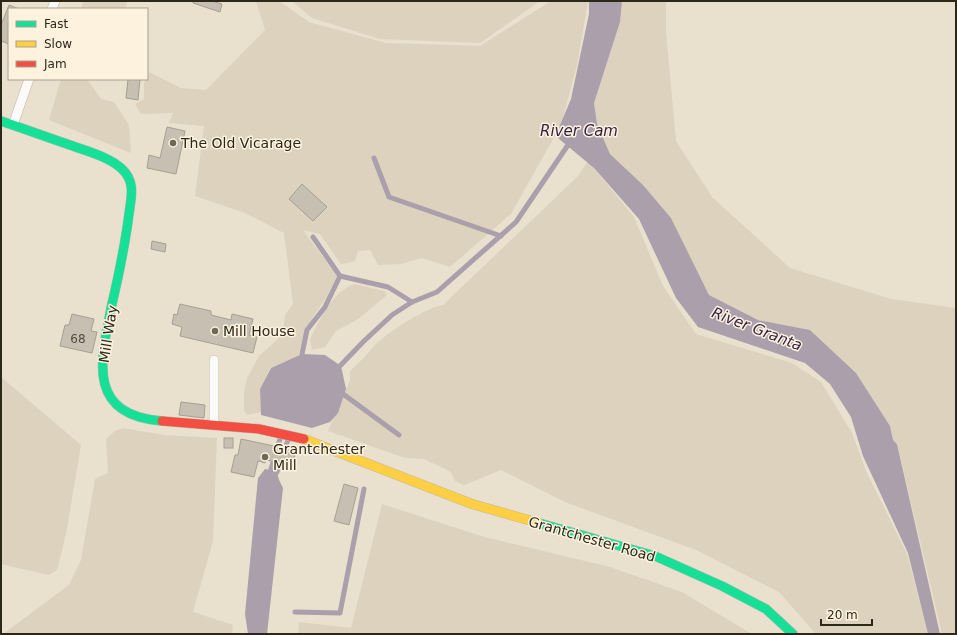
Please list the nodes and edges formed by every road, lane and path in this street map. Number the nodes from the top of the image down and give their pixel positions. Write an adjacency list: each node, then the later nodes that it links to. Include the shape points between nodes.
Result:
1 (29, 80): 3 (lane)
2 (1, 121): 3 (street, Mill Way)
3 (13, 125): 5 (street, Mill Way, via 105,158 122,169 131,181 126,238 102,355 102,375 108,393 118,406 138,417)
4 (214, 360): 5 (lane)
5 (214, 427): 6 (street, Mill Way, via 258,429 308,440)
6 (379, 466): 7 (street, Grantchester Road, via 472,504 655,556 766,609)
7 (793, 634)

